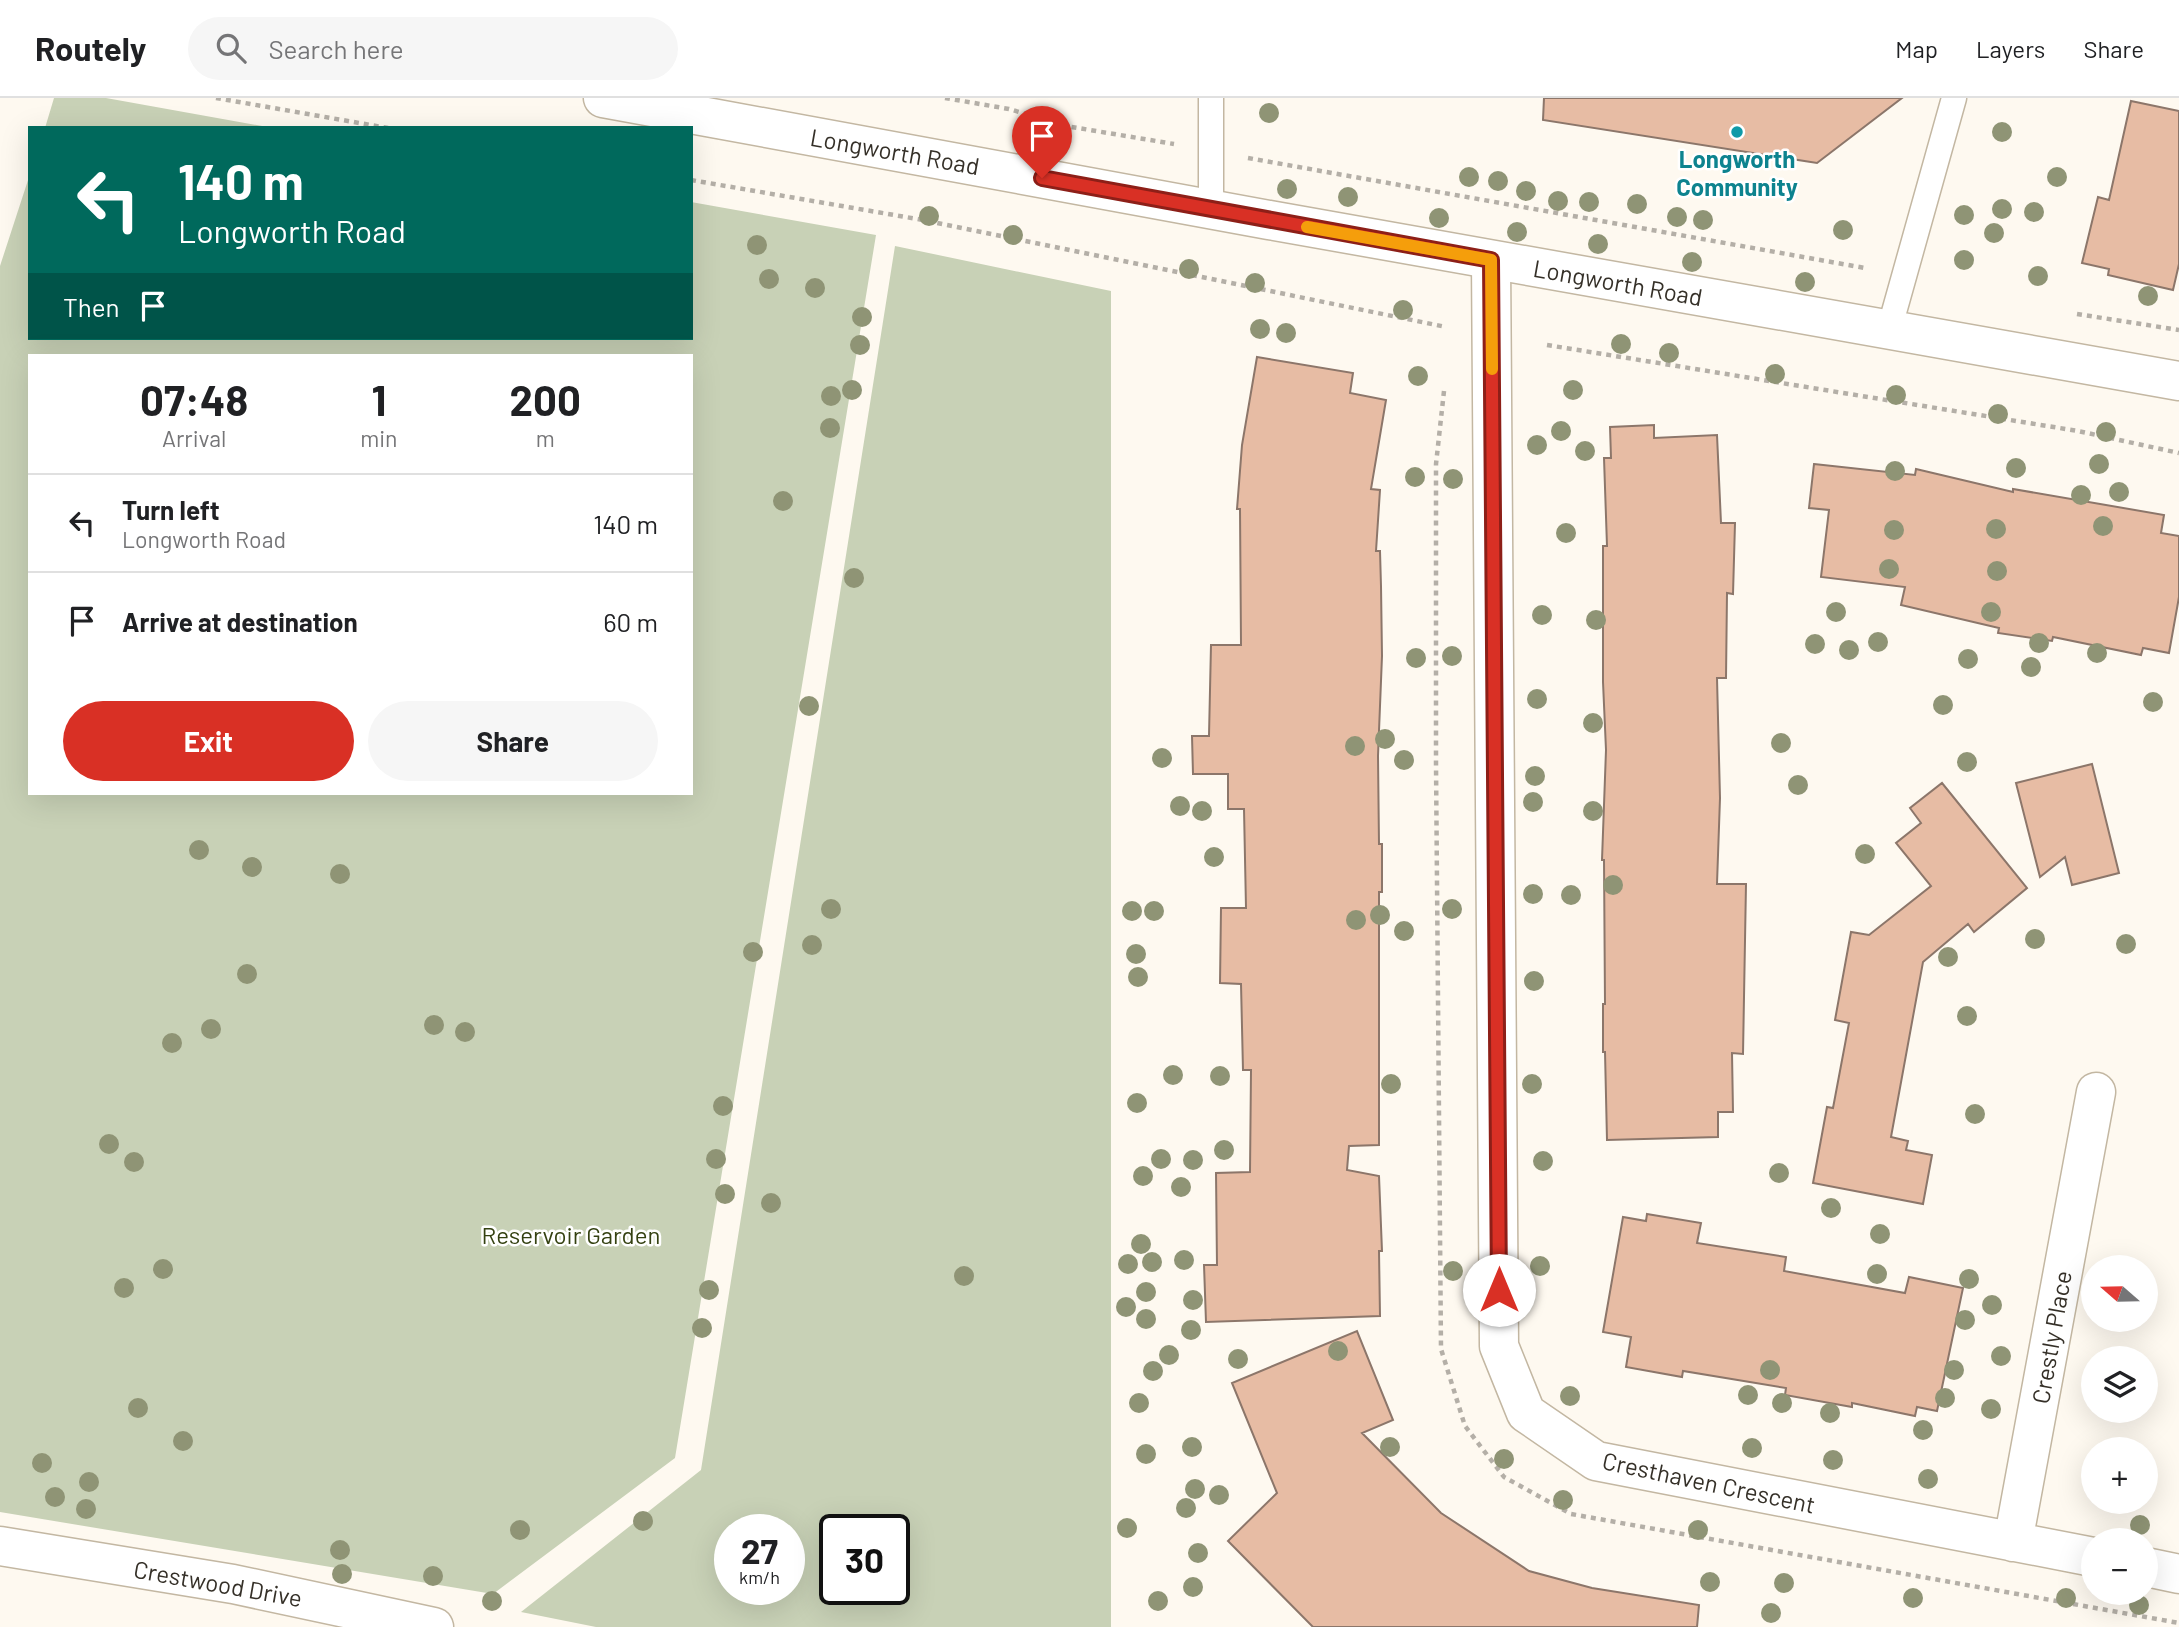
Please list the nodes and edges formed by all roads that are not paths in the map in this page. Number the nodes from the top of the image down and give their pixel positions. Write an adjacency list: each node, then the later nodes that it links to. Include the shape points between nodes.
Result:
1 (603, 98): 4 (street, Longworth Road)
2 (1211, 98): 4 (lane)
3 (1954, 98): 6 (lane)
4 (1211, 209): 5 (street, Longworth Road)
5 (1491, 260): 6 (street, Longworth Road); 9 (street, Cresthaven Crescent, via 1499,1346 1526,1413 1596,1461)
6 (1889, 330): 7 (street, Longworth Road)
7 (2179, 381)
8 (2095, 1092): 9 (street, Crestly Place)
9 (2013, 1542): 11 (street, Cresthaven Crescent)
10 (0, 1546): 14 (street, Crestwood Drive, via 233,1584)
11 (2081, 1555)
12 (2158, 1570): 13 (street)
13 (2179, 1574)
14 (435, 1627)

